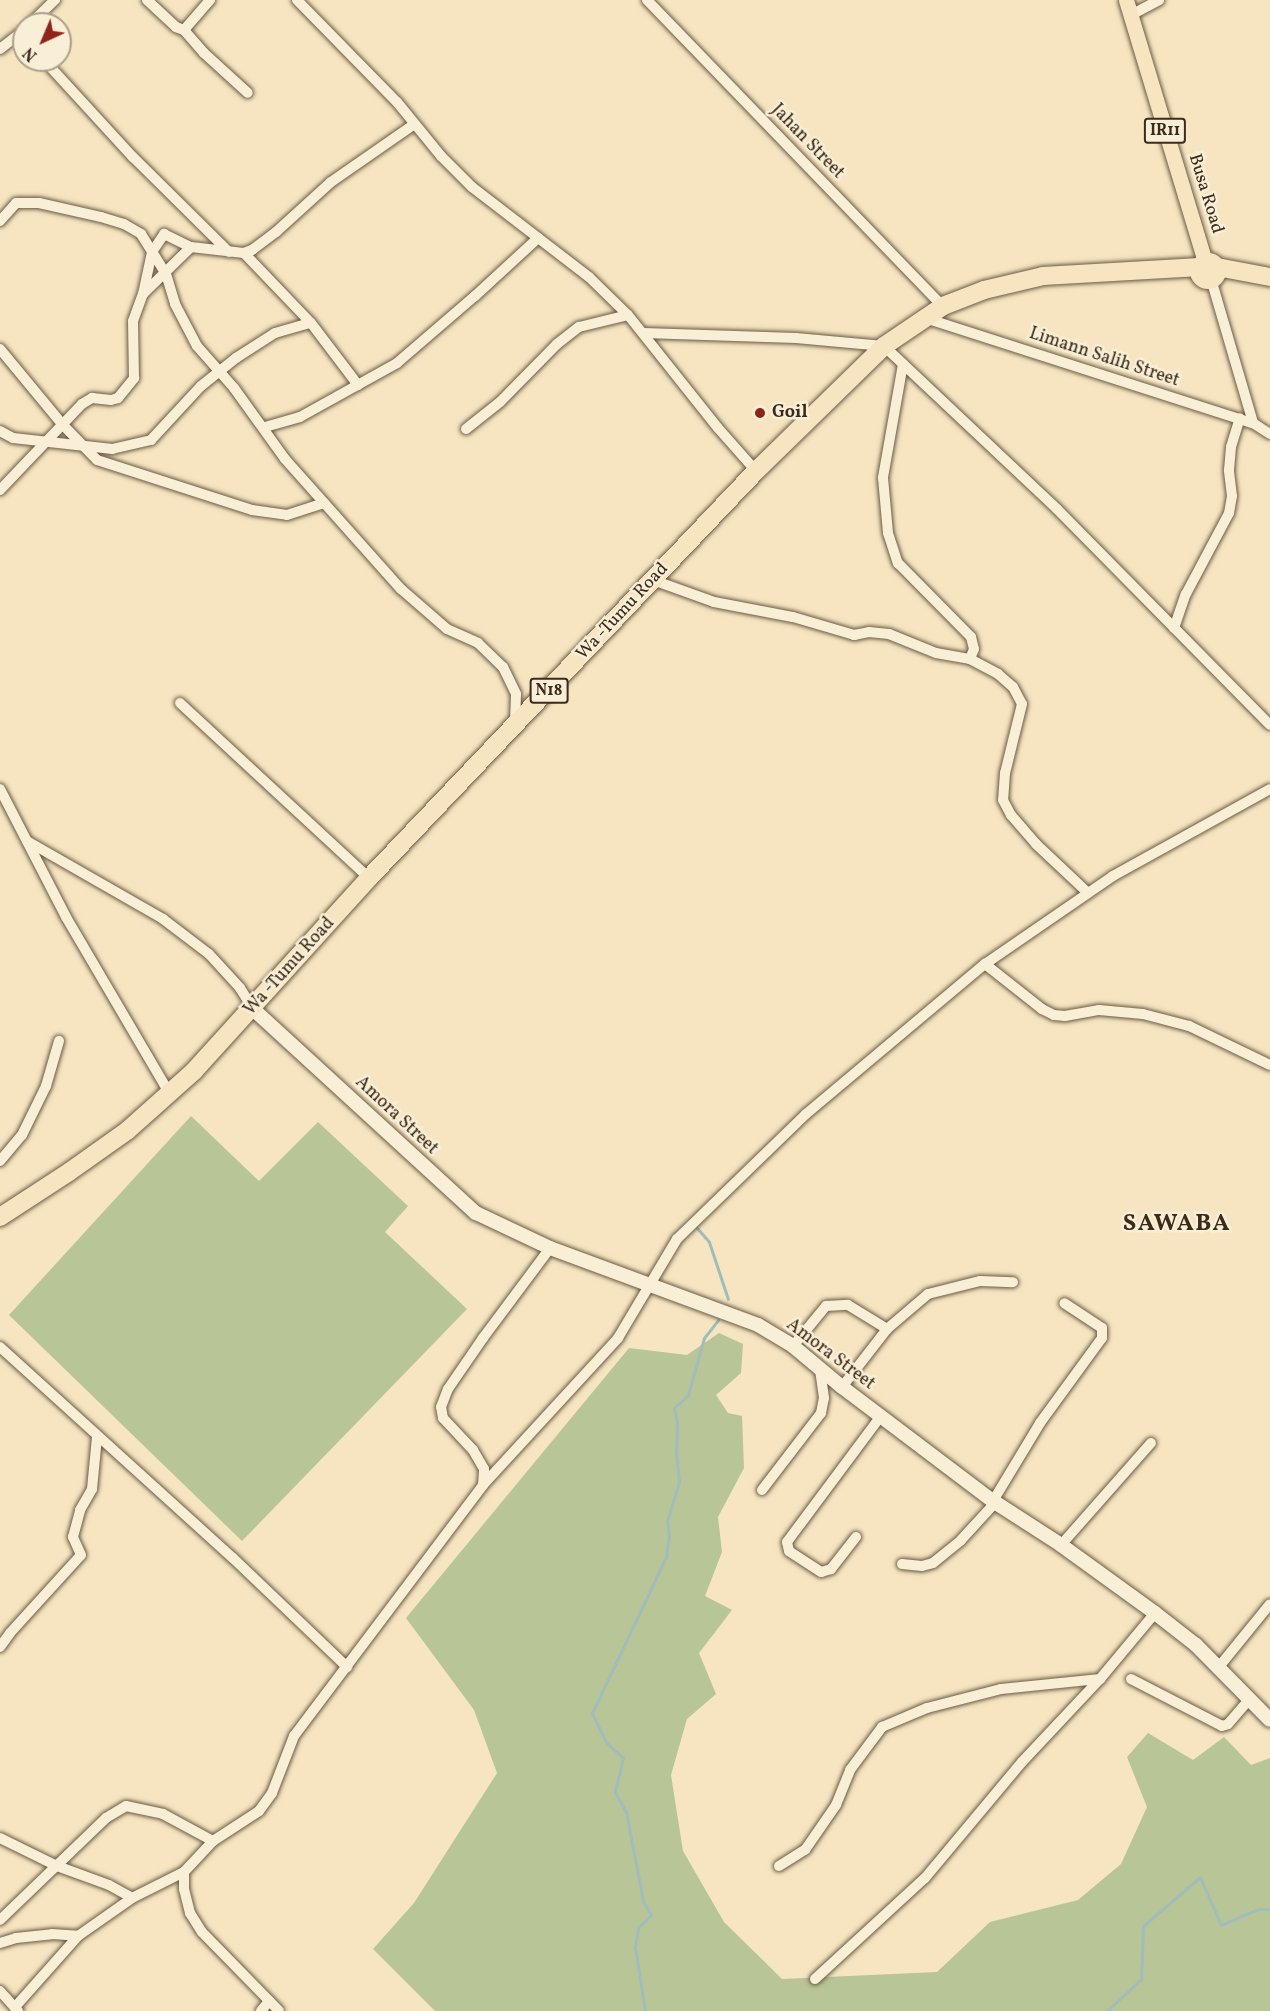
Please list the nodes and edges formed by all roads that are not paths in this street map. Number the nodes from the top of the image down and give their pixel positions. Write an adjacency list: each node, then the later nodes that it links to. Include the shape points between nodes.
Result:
1 (55, 0): 8 (street)
2 (147, 0): 10 (street)
3 (210, 0): 10 (street)
4 (297, 0): 13 (street, via 397,102)
5 (647, 0): 23 (street, Jahan Street)
6 (1126, 0): 9 (main road, Busa Road / IR11)
7 (1159, 0): 9 (street)
8 (42, 12)
9 (1131, 15): 20 (main road, Busa Road / IR11)
10 (184, 30): 12 (street)
11 (55, 72): 18 (street, via 133,157)
12 (248, 93)
13 (413, 125): 15 (street, via 472,187); 19 (street, via 331,182 276,232)
14 (0, 221): 17 (street, via 20,202 50,206 124,224 141,234)
15 (538, 238): 24 (street, via 590,278); 32 (street, via 397,363)
16 (191, 247): 17 (street, via 164,234); 18 (street); 21 (street)
17 (152, 252): 21 (street); 22 (street)
18 (230, 252): 19 (street)
19 (244, 253): 26 (street)
20 (1208, 270): 23 (highway, Wa -Tumu Road / N18, via 1043,276 984,290); 34 (street)
21 (166, 274): 22 (street); 31 (street, via 196,346)
22 (143, 294): 35 (street, via 133,321 134,378 118,398 87,400)
23 (944, 306): 25 (highway, Wa -Tumu Road / N18)
24 (628, 315): 27 (street); 37 (street, via 579,327)
25 (925, 318): 28 (highway, Wa -Tumu Road / N18); 33 (street, Limann Salih Street)
26 (311, 323): 31 (street, via 275,333); 32 (street)
27 (644, 333): 28 (street, via 796,338); 42 (street)
28 (884, 346): 30 (street); 42 (highway, Wa -Tumu Road / N18)
29 (0, 349): 35 (street)
30 (903, 364): 46 (street, via 1058,509); 47 (street, via 883,478 888,533 898,563 971,637 974,649)
31 (220, 371): 36 (street); 41 (street, via 151,440 112,449)
32 (358, 385): 36 (street, via 300,417)
33 (1240, 418): 34 (street, Limann Salih Street); 46 (street, via 1231,447 1229,513 1186,594)
34 (1253, 423): 39 (street, Limann Salih Street)
35 (62, 424): 40 (street); 41 (street)
36 (265, 427): 44 (street, via 285,459)
37 (466, 429)
38 (0, 431): 40 (street, via 13,438)
39 (1270, 434)
40 (43, 443): 41 (street); 43 (street)
41 (84, 447): 44 (street, via 97,460 120,469 252,510 287,515)
42 (756, 471): 45 (highway, Wa -Tumu Road / N18)
43 (0, 490)
44 (324, 504): 50 (street, via 401,589 447,629 478,644 503,667 516,694)
45 (653, 580): 47 (street, via 714,602 793,616 854,635 889,634 936,653); 50 (highway, Wa -Tumu Road / N18)
46 (1174, 628): 49 (street)
47 (970, 659): 55 (street, via 998,674 1013,687 1022,704 1005,773 1003,800 1036,844)
48 (180, 703): 54 (street)
49 (1270, 725)
50 (515, 726): 54 (highway, Wa -Tumu Road / N18)
51 (0, 789): 53 (street)
52 (1270, 789): 55 (street)
53 (27, 841): 57 (street, via 163,919 209,954); 60 (street, via 71,927)
54 (369, 878): 57 (highway, Wa -Tumu Road / N18)
55 (1088, 893): 56 (street)
56 (984, 964): 59 (street, via 1042,1010 1054,1015 1099,1010 1143,1014 1189,1026); 65 (street, via 797,1123 677,1239)
57 (253, 1009): 60 (highway, Wa -Tumu Road / N18); 63 (street, Amora Street, via 476,1212)
58 (59, 1041): 61 (street, via 46,1086 22,1135)
59 (1270, 1065)
60 (170, 1094): 62 (highway, Wa -Tumu Road / N18, via 86,1161)
61 (0, 1161)
62 (0, 1217)
63 (550, 1248): 65 (street, Amora Street); 75 (street, via 448,1389 441,1407 442,1418 473,1450 484,1469)
64 (1013, 1282): 67 (street, via 980,1281 928,1294)
65 (648, 1283): 68 (street, Amora Street, via 758,1324); 75 (street, via 618,1338)
66 (1064, 1303): 77 (street, via 1102,1328 1101,1338 1040,1423)
67 (887, 1329): 68 (street, via 848,1305 826,1306); 71 (street)
68 (793, 1346): 70 (street, Amora Street)
69 (0, 1347): 73 (street)
70 (820, 1368): 71 (street, Amora Street); 76 (street, via 824,1398 821,1413)
71 (842, 1387): 72 (street, Amora Street)
72 (881, 1416): 77 (street, Amora Street); 78 (street, via 787,1542 789,1551 820,1572 831,1569)
73 (97, 1437): 83 (street, via 92,1489 80,1510 72,1538 81,1555); 84 (street)
74 (1151, 1443): 79 (street)
75 (483, 1485): 84 (street)
76 (762, 1490)
77 (994, 1502): 79 (street, Amora Street); 80 (street, via 961,1540 933,1563)
78 (856, 1537)
79 (1061, 1545): 82 (street, Amora Street)
80 (902, 1564)
81 (1270, 1604): 85 (street)
82 (1155, 1613): 85 (street, Amora Street); 87 (street)
83 (0, 1647)
84 (347, 1666): 91 (street, via 294,1736 272,1793 259,1811)
85 (1218, 1668): 88 (street, Amora Street)
86 (1131, 1678): 88 (street, via 1222,1726)
87 (1100, 1679): 93 (street, via 1001,1689 927,1708 882,1727 850,1770 836,1805 805,1850); 99 (street, via 1022,1762 925,1878)
88 (1250, 1699): 89 (street, Amora Street)
89 (1270, 1720)
90 (0, 1838): 92 (street)
91 (213, 1841): 92 (street, via 163,1814 126,1806 106,1818); 94 (street)
92 (57, 1866): 95 (street, via 110,1884); 96 (street)
93 (779, 1866)
94 (184, 1872): 95 (street); 101 (street, via 190,1913 202,1932)
95 (132, 1898): 97 (street)
96 (0, 1920)
97 (78, 1936): 98 (street, via 52,1934); 102 (street)
98 (0, 1943)
99 (815, 1979)
100 (0, 1991): 102 (street)
101 (269, 2001): 103 (street); 104 (street)
102 (17, 2009)
103 (261, 2011)
104 (279, 2011)

